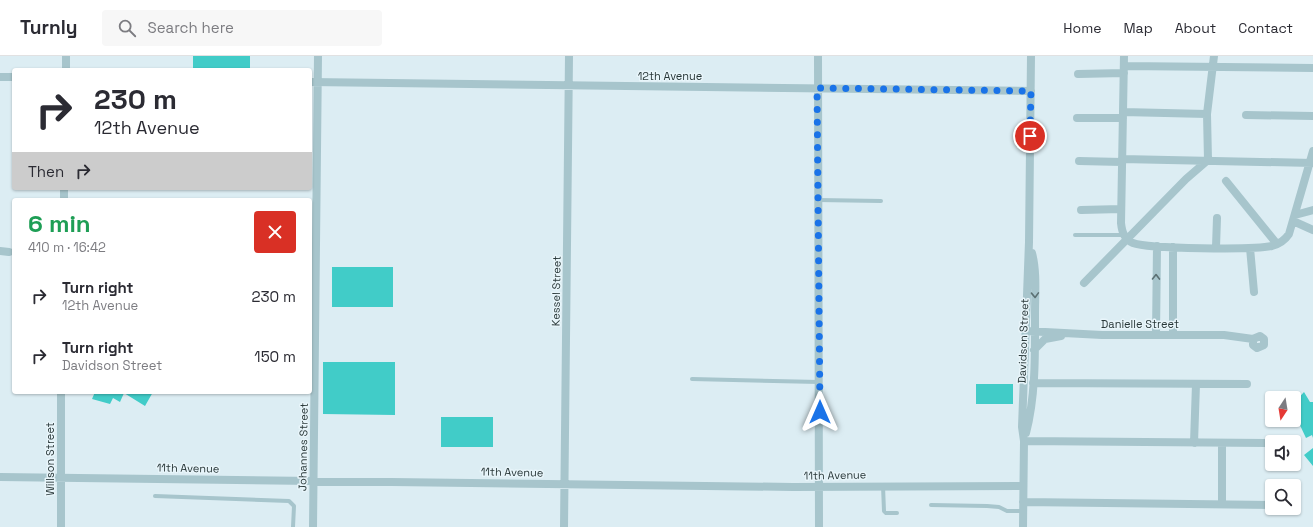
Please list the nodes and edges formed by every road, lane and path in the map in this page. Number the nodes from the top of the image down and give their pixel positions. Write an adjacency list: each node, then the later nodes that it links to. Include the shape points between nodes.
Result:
1 (66, 56): 9 (street)
2 (318, 56): 15 (street, Johannes Street)
3 (569, 56): 16 (street, Kessel Street)
4 (818, 56): 17 (street)
5 (1031, 56): 18 (street, Davidson Street)
6 (1124, 56): 11 (street)
7 (1214, 56): 8 (street)
8 (1214, 66): 10 (street); 11 (street); 19 (street)
9 (66, 68)
10 (1313, 68)
11 (1124, 70): 12 (street); 20 (street)
12 (1078, 74)
13 (0, 77): 14 (street)
14 (12, 77)
15 (314, 82): 16 (street, 12th Avenue); 69 (street, Johannes Street)
16 (569, 86): 17 (street, 12th Avenue); 70 (street, Kessel Street)
17 (817, 88): 18 (street, 12th Avenue); 30 (street)
18 (1031, 91): 40 (street, Davidson Street)
19 (1207, 114): 20 (street); 26 (street)
20 (1123, 115): 23 (street); 25 (street)
21 (1246, 115): 22 (street)
22 (1313, 116)
23 (1077, 118)
24 (1313, 151): 28 (street)
25 (1122, 160): 26 (street); 27 (street); 32 (street)
26 (1208, 160): 28 (street); 39 (street)
27 (1079, 161)
28 (1311, 163): 36 (street)
29 (1226, 180): 41 (street)
30 (818, 200): 31 (lane); 58 (street)
31 (882, 201)
32 (1121, 209): 33 (street); 39 (street)
33 (1081, 210)
34 (1313, 210): 36 (street)
35 (1217, 218): 44 (street)
36 (1294, 218): 37 (street); 41 (street, via 1286,238)
37 (1313, 230)
38 (1074, 235): 39 (lane)
39 (1125, 237): 42 (street, via 1140,244); 48 (street)
40 (1029, 242): 50 (street, Davidson Street); 51 (street, Davidson Street, one-way to 51, via 1034,262)
41 (1277, 244): 45 (street)
42 (1157, 246): 43 (street); 53 (street, one-way to 42)
43 (1173, 247): 44 (street); 54 (street)
44 (1216, 247): 45 (street)
45 (1250, 248): 49 (street)
46 (0, 251): 47 (street)
47 (9, 252)
48 (1084, 283)
49 (1254, 292)
50 (1026, 331): 51 (street, Danielle Street); 63 (street, Davidson Street, via 1022,427)
51 (1035, 331): 52 (street, Danielle Street); 56 (street, Davidson Street)
52 (1102, 335): 53 (street, Danielle Street); 56 (street, via 1068,335 1046,339)
53 (1156, 335): 54 (street, Danielle Street)
54 (1173, 335): 55 (street, Danielle Street, via 1224,335)
55 (1253, 339)
56 (1034, 350): 59 (street, Davidson Street)
57 (692, 379): 58 (lane)
58 (819, 382): 71 (street)
59 (1033, 383): 60 (street); 63 (street, Davidson Street)
60 (1196, 384): 61 (street); 64 (street)
61 (1247, 384)
62 (61, 394): 68 (street, Willson Street)
63 (1024, 441): 64 (street); 73 (street, Davidson Street)
64 (1194, 443): 65 (street)
65 (1222, 443): 66 (street); 76 (street)
66 (1265, 444)
67 (0, 477): 68 (street, 11th Avenue)
68 (61, 478): 69 (street, 11th Avenue); 81 (street, Willson Street)
69 (313, 480): 70 (street, 11th Avenue); 83 (street, Johannes Street)
70 (565, 484): 71 (street, 11th Avenue); 84 (street, Kessel Street)
71 (820, 486): 72 (street, 11th Avenue); 85 (street)
72 (884, 486): 73 (street, 11th Avenue); 80 (lane, via 884,511)
73 (1023, 486): 75 (street, Davidson Street)
74 (155, 496): 82 (lane, via 290,501 294,506)
75 (1023, 502): 76 (street); 79 (street, Davidson Street)
76 (1222, 504): 77 (street)
77 (1265, 504)
78 (931, 505): 79 (lane, via 987,506 1007,511)
79 (1023, 511): 86 (street, Davidson Street)
80 (897, 513)
81 (61, 527)
82 (292, 527)
83 (313, 527)
84 (564, 527)
85 (819, 527)
86 (1023, 527)

